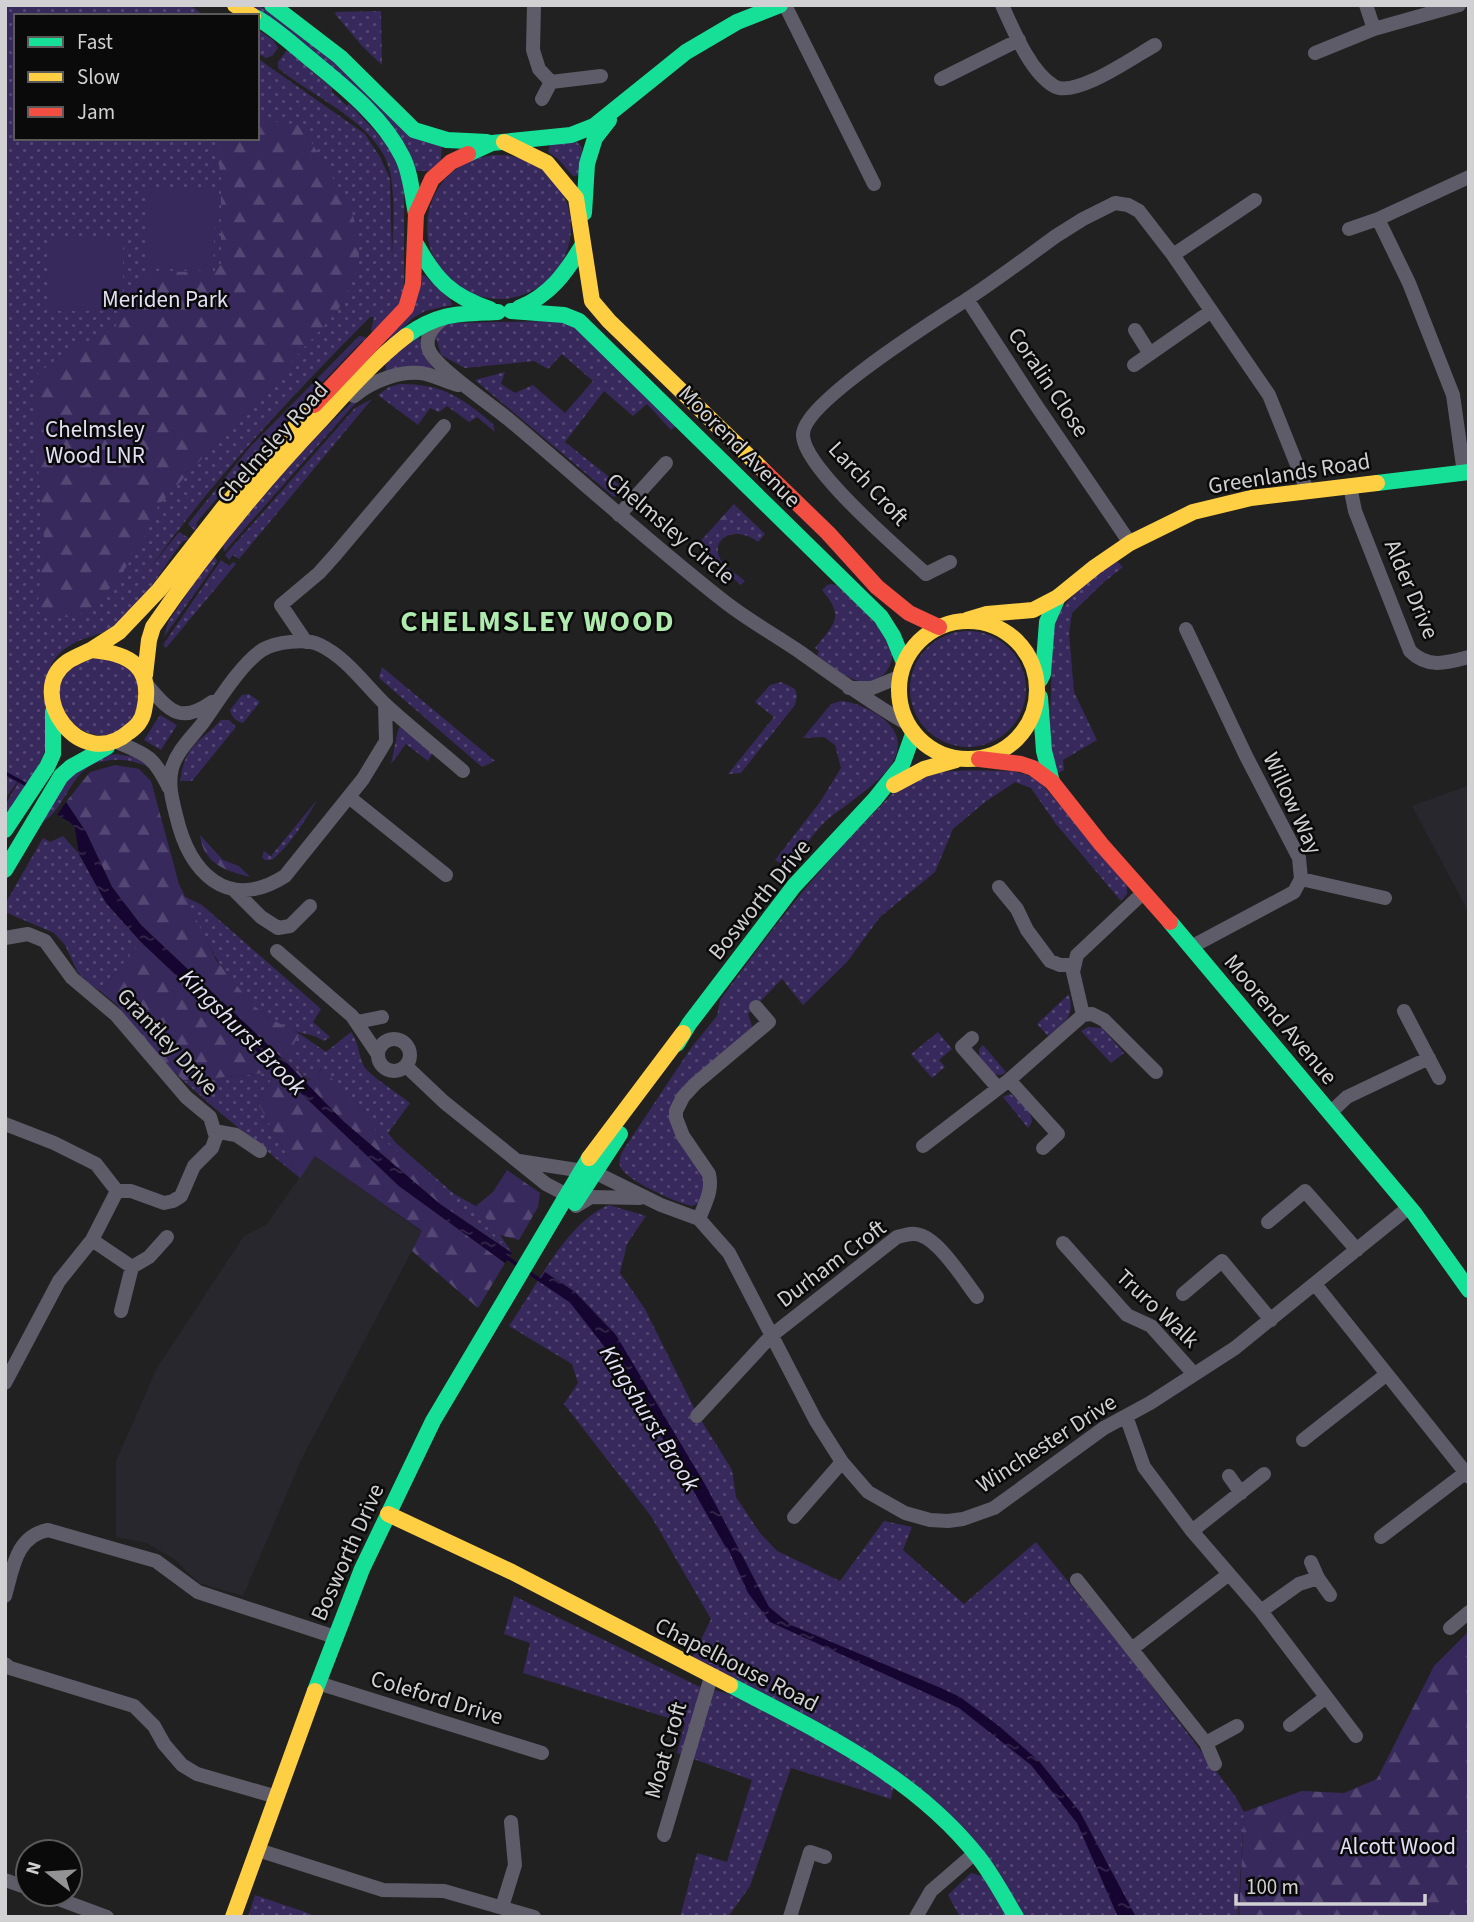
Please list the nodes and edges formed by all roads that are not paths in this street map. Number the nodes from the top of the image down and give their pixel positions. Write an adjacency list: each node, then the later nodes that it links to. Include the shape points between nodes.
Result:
1 (272, 5): 17 (street, via 340,57 414,130 447,140)
2 (534, 5): 14 (street, via 533,50 539,69)
3 (782, 5): 16 (street, via 737,22 686,52); 19 (street)
4 (1002, 5): 9 (street)
5 (1366, 5): 8 (street)
6 (1458, 5): 8 (street)
7 (259, 19): 21 (street, via 356,99 392,138 408,170)
8 (1374, 29): 11 (street)
9 (1019, 40): 10 (street, via 1034,67 1060,88 1079,88); 13 (street)
10 (1155, 45)
11 (1315, 52)
12 (601, 76): 14 (street)
13 (941, 79)
14 (551, 82): 15 (street)
15 (542, 99)
16 (619, 108): 17 (street, via 594,126 570,135); 24 (street, via 595,138 587,164)
17 (497, 142): 21 (street, via 451,162 432,179); 24 (street, via 541,159 558,174 576,198)
18 (1469, 177): 22 (street)
19 (874, 184)
20 (1255, 200): 26 (street)
21 (416, 214): 25 (street)
22 (1378, 219): 23 (street); 38 (street, via 1409,283 1452,395)
23 (1349, 229)
24 (581, 239): 28 (street, via 556,287 538,301); 46 (street, Moorend Avenue, via 592,301 609,321 828,533 877,587 909,613)
25 (415, 243): 28 (street, via 431,271 456,296); 49 (street, Chelmsley Road, via 413,284 399,318 296,425 159,590 119,632)
26 (1173, 255): 27 (street, via 1139,211 1115,203 1083,219); 29 (street)
27 (967, 299): 42 (street, Coralin Close); 43 (street, Larch Croft, via 851,380 807,419 802,435 812,459 926,574)
28 (505, 311): 30 (street, Chelmsley Road); 51 (street, Moorend Avenue, via 564,315 579,321 881,617 893,636)
29 (1210, 312): 32 (street); 40 (street, via 1269,395)
30 (450, 314): 34 (street, Chelmsley Circle, via 430,331 429,351 440,366); 36 (street, Chelmsley Road, via 424,323 403,338)
31 (1135, 330): 32 (street)
32 (1150, 354): 33 (street)
33 (1134, 365)
34 (473, 390): 36 (street, Chelmsley Circle, via 424,374 400,374 367,385); 41 (street, Chelmsley Circle)
35 (444, 426): 48 (street, via 328,564 281,605)
36 (299, 443): 52 (street, Chelmsley Road, via 209,548 153,626)
37 (666, 463): 41 (street)
38 (1466, 472): 39 (street, Greenlands Road)
39 (1350, 486): 40 (street, Greenlands Road); 50 (street, Alder Drive, via 1355,511 1410,651 1431,663)
40 (1307, 490): 42 (street, Greenlands Road, via 1193,512)
41 (619, 515): 53 (street, Chelmsley Circle, via 726,603)
42 (1130, 543): 44 (street, Greenlands Road)
43 (950, 562)
44 (1058, 597): 45 (street, Greenlands Road, via 1033,610 987,614); 54 (street, Greenlands Road, via 1046,622)
45 (967, 621): 46 (street); 54 (street, via 992,625 1015,639 1032,664)
46 (939, 627): 51 (street, via 915,645)
47 (1185, 629): 70 (street, Willow Way, via 1299,858)
48 (306, 642): 55 (street, via 262,650); 56 (street, via 318,643 342,661)
49 (91, 650): 52 (street, via 123,655); 57 (street, via 60,668 54,680)
50 (1469, 657)
51 (902, 670): 53 (street, via 872,688); 58 (street, via 899,702)
52 (146, 681): 55 (street, via 168,710 177,713 199,711); 59 (street, via 141,721)
53 (849, 688): 58 (street, Chelmsley Circle)
54 (1039, 689): 61 (street, via 1028,725 1013,743); 63 (street, Moorend Avenue, via 1043,756)
55 (219, 697): 64 (street, via 180,751)
56 (385, 704): 62 (street); 65 (street, via 386,741)
57 (53, 711): 59 (street, via 80,740); 67 (street, via 55,744 47,767)
58 (910, 728): 60 (street, via 926,746); 66 (street, Bosworth Drive, via 902,765)
59 (113, 745): 64 (street, via 139,751 158,764); 68 (street, via 61,776)
60 (957, 759): 61 (street); 66 (street, Bosworth Drive, via 912,772)
61 (979, 759): 63 (street, Moorend Avenue, via 1021,764)
62 (463, 771)
63 (1052, 782): 73 (street, Moorend Avenue)
64 (170, 789): 72 (street, via 194,863 208,878)
65 (349, 796): 69 (street); 72 (street, via 285,876 249,891)
66 (875, 799): 99 (street, Bosworth Drive, via 794,886 683,1033)
67 (5, 830)
68 (5, 870)
69 (446, 875)
70 (1301, 879): 74 (street); 77 (street, Willow Way, via 1294,892)
71 (999, 887): 79 (street, via 1050,961)
72 (234, 890): 75 (street, via 278,928 290,926)
73 (1143, 893): 77 (street, Moorend Avenue); 79 (street, via 1077,955)
74 (1385, 898)
75 (310, 906)
76 (5, 938): 94 (street, Grantley Drive, via 28,934 45,941 72,978 116,1014 186,1097 210,1117)
77 (1191, 947): 92 (street, Moorend Avenue)
78 (277, 951): 84 (street)
79 (1073, 965): 82 (street)
80 (756, 1007): 104 (street, via 769,1023 695,1084 676,1111 683,1136 711,1181)
81 (1404, 1011): 87 (street)
82 (1083, 1015): 89 (street, via 1104,1020); 91 (street)
83 (382, 1017): 84 (street)
84 (357, 1022): 86 (street)
85 (972, 1038): 91 (street, via 962,1047)
86 (377, 1053): 88 (street, via 387,1070); 88 (street, via 385,1041 401,1040 410,1052)
87 (1429, 1058): 90 (street); 92 (street, via 1347,1097)
88 (406, 1066): 98 (street)
89 (1156, 1072)
90 (1439, 1078)
91 (1004, 1084): 95 (street); 96 (street, via 1058,1134)
92 (1330, 1113): 103 (street, Moorend Avenue)
93 (5, 1124): 100 (street, via 96,1164)
94 (215, 1131): 97 (street, via 236,1135); 100 (street, Grantley Drive, via 212,1148 194,1166 181,1196 173,1201 164,1203)
95 (923, 1146)
96 (1043, 1148)
97 (260, 1151)
98 (519, 1161): 99 (street); 102 (street)
99 (589, 1171): 101 (street, Winchester Drive); 102 (street, Bosworth Drive); 102 (street, Bosworth Drive, via 585,1189)
100 (117, 1191): 107 (street)
101 (648, 1199): 102 (street, Winchester Drive, via 615,1196); 104 (street, Winchester Drive)
102 (569, 1202): 129 (street, Bosworth Drive, via 545,1234 433,1421)
103 (1408, 1208): 109 (street, Winchester Drive); 112 (street, Moorend Avenue)
104 (699, 1219): 117 (street, Winchester Drive, via 729,1253)
105 (1268, 1222): 109 (street, via 1305,1191)
106 (167, 1237): 110 (street)
107 (92, 1240): 110 (street); 120 (street, via 60,1281)
108 (1063, 1243): 118 (street, Truro Walk, via 1127,1315 1152,1326)
109 (1357, 1250): 111 (street, Winchester Drive)
110 (132, 1267): 115 (street)
111 (1315, 1284): 116 (street, Winchester Drive); 119 (street)
112 (1469, 1290)
113 (1183, 1294): 116 (street, via 1222,1261)
114 (977, 1297): 117 (street, Durham Croft, via 933,1243 911,1233 897,1237)
115 (121, 1311)
116 (1271, 1320): 118 (street, Winchester Drive)
117 (771, 1336): 121 (street); 124 (street, Winchester Drive)
118 (1194, 1374): 122 (street, Winchester Drive)
119 (1387, 1374): 123 (street); 126 (street)
120 (5, 1383)
121 (696, 1416)
122 (1126, 1416): 124 (street, Winchester Drive, via 994,1507 963,1519 930,1520 905,1513 868,1492); 131 (street, via 1144,1467)
123 (1303, 1440)
124 (842, 1462): 130 (street)
125 (1264, 1474): 128 (street)
126 (1467, 1475): 132 (street)
127 (1229, 1476): 128 (street)
128 (1241, 1493): 131 (street)
129 (388, 1514): 142 (street, Bosworth Drive); 145 (street, Chapelhouse Road, via 512,1572)
130 (793, 1517)
131 (1192, 1531): 134 (street)
132 (1381, 1537)
133 (1311, 1562): 135 (street)
134 (1229, 1574): 139 (street); 143 (street)
135 (1318, 1578): 137 (street); 139 (street, via 1299,1584)
136 (1077, 1580): 143 (street)
137 (1330, 1595)
138 (5, 1596): 142 (street, via 26,1539 48,1530 156,1560 198,1592)
139 (1261, 1611): 147 (street)
140 (1469, 1612): 141 (street)
141 (1450, 1628)
142 (335, 1637): 146 (street, Bosworth Drive)
143 (1133, 1648): 151 (street)
144 (5, 1664): 154 (street, via 134,1706 182,1765 197,1774)
145 (710, 1677): 156 (street, Moat Croft); 158 (street, Chapelhouse Road, via 882,1769)
146 (318, 1683): 152 (street, Coleford Drive); 154 (street, Bosworth Drive)
147 (1325, 1698): 148 (street); 150 (street)
148 (1290, 1725)
149 (1237, 1726): 151 (street)
150 (1356, 1736)
151 (1206, 1743): 153 (street)
152 (542, 1753)
153 (1215, 1765)
154 (277, 1797): 157 (street, Bosworth Drive)
155 (511, 1822): 160 (street, via 515,1865)
156 (664, 1835)
157 (258, 1850): 160 (street, via 383,1890 444,1891); 163 (street, Bosworth Drive)
158 (975, 1853): 166 (street, via 931,1891); 167 (street, Chapelhouse Road)
159 (825, 1857): 165 (street, via 810,1852)
160 (502, 1907): 164 (street)
161 (83, 1908): 162 (street)
162 (107, 1917)
163 (233, 1917)
164 (534, 1917)
165 (790, 1917)
166 (916, 1917)
167 (1016, 1917)

